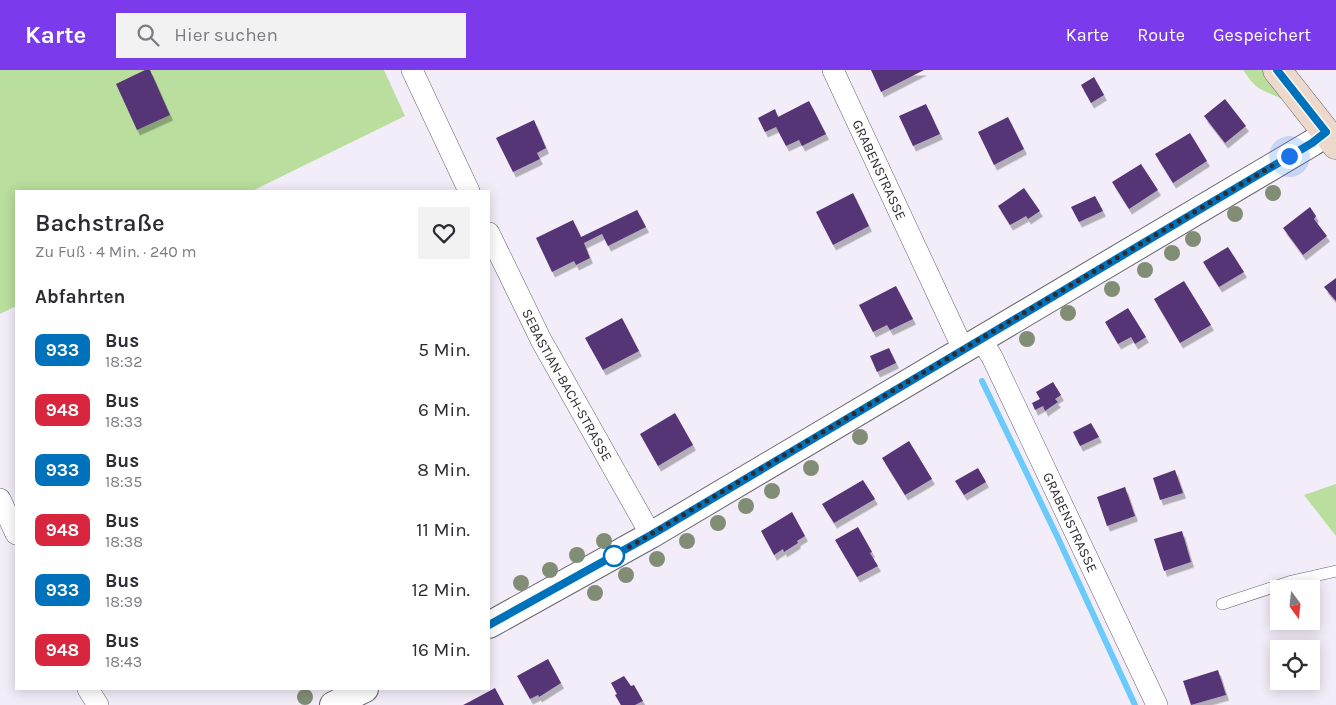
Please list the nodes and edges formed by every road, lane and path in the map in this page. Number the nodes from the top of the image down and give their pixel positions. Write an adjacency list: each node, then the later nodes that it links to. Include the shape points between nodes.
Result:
1 (412, 70): 5 (street)
2 (833, 70): 7 (street, GRABENSTRASSE, via 958,338)
3 (1278, 70): 4 (main road)
4 (1331, 139): 7 (street, via 1312,143)
5 (468, 190)
6 (490, 235): 10 (street, SEBASTIAN-BACH-STRASSE, via 541,340)
7 (973, 344): 10 (street); 18 (street, GRABENSTRASSE, via 992,357)
8 (0, 499): 9 (street)
9 (15, 532)
10 (651, 535): 13 (street)
11 (1336, 571): 12 (lane, via 1292,581)
12 (1222, 604)
13 (490, 624)
14 (89, 690): 16 (street)
15 (363, 690): 17 (street)
16 (98, 705)
17 (333, 705)
18 (1156, 705)

